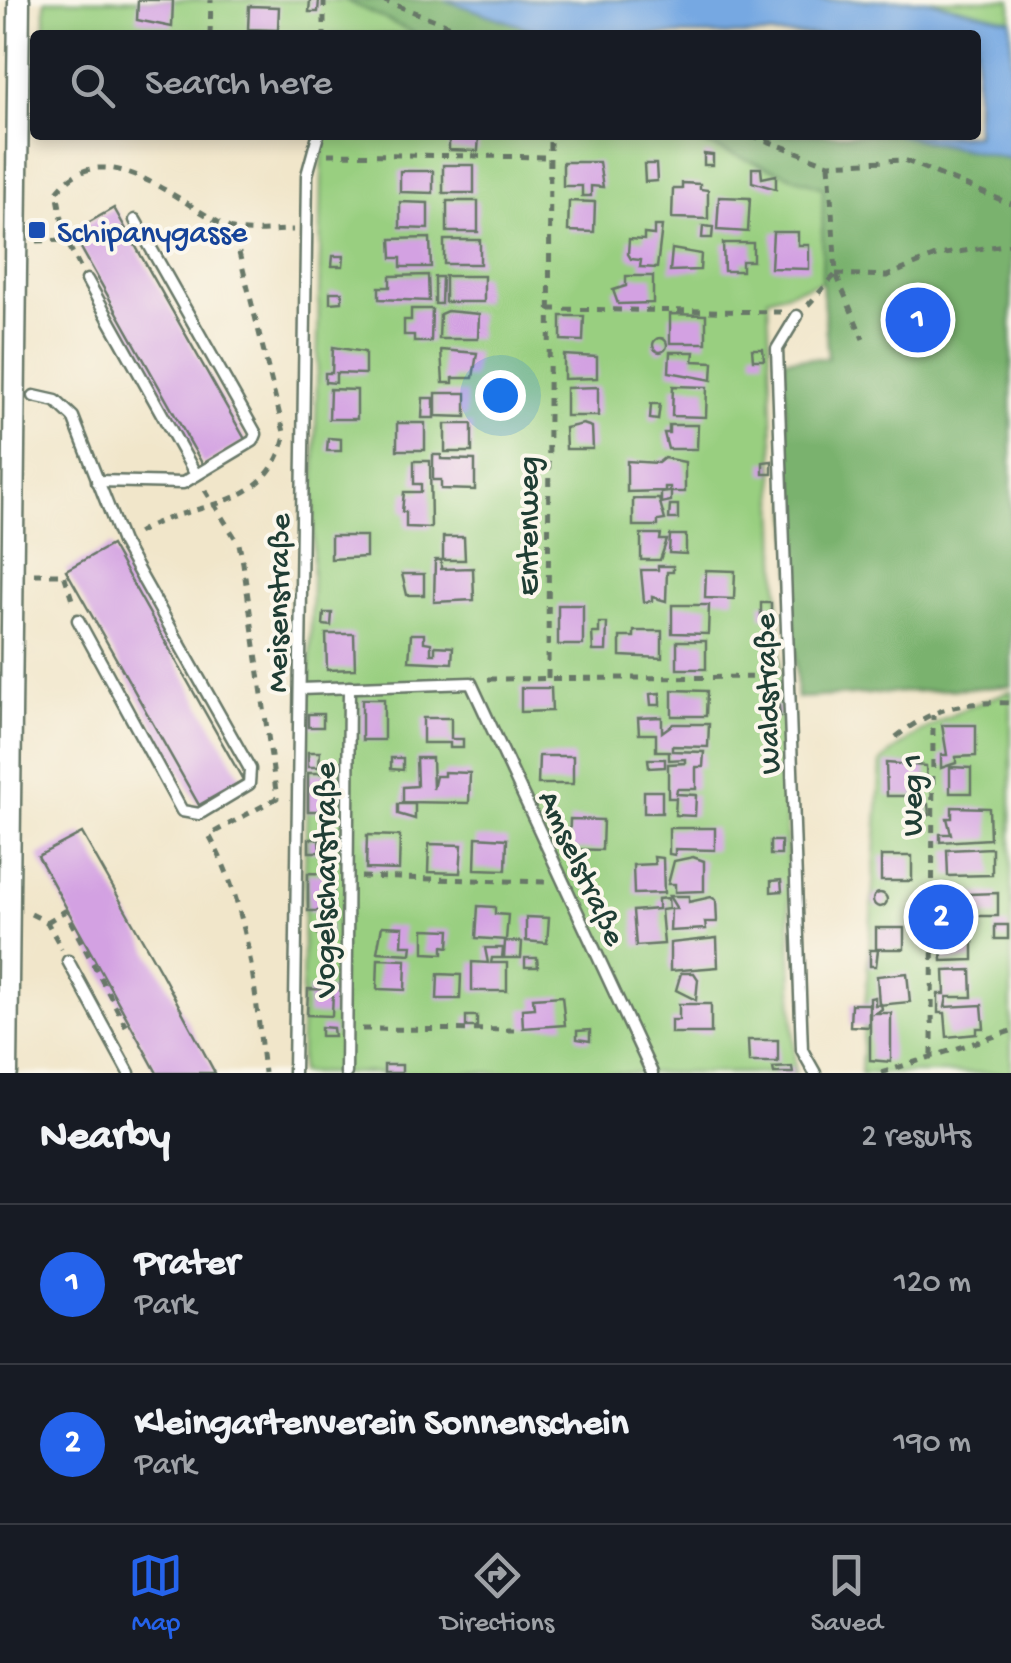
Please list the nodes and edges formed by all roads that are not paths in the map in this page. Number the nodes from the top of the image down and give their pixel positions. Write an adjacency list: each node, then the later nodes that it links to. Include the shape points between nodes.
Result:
1 (20, 0): 2 (street)
2 (8, 115): 13 (street)
3 (317, 140): 12 (lane, Meisenstraße, via 307,175)
4 (135, 220): 8 (lane, via 256,434)
5 (87, 280): 8 (lane)
6 (798, 316): 20 (lane, Waldstraße, via 777,348 802,1050)
7 (34, 396): 9 (lane, via 56,400 73,417)
8 (196, 474): 9 (lane, via 183,483)
9 (96, 481): 10 (lane, via 122,542 250,769 248,784 198,814 182,811)
10 (78, 620)
11 (349, 687): 12 (lane); 18 (lane, Vogelscharstraße); 19 (lane, Amselstraße, via 470,682)
12 (300, 689): 17 (lane, Meisenstraße)
13 (6, 705): 15 (street)
14 (68, 961): 16 (lane)
15 (8, 1073)
16 (129, 1073)
17 (294, 1073)
18 (346, 1073)
19 (652, 1073)
20 (815, 1073)

